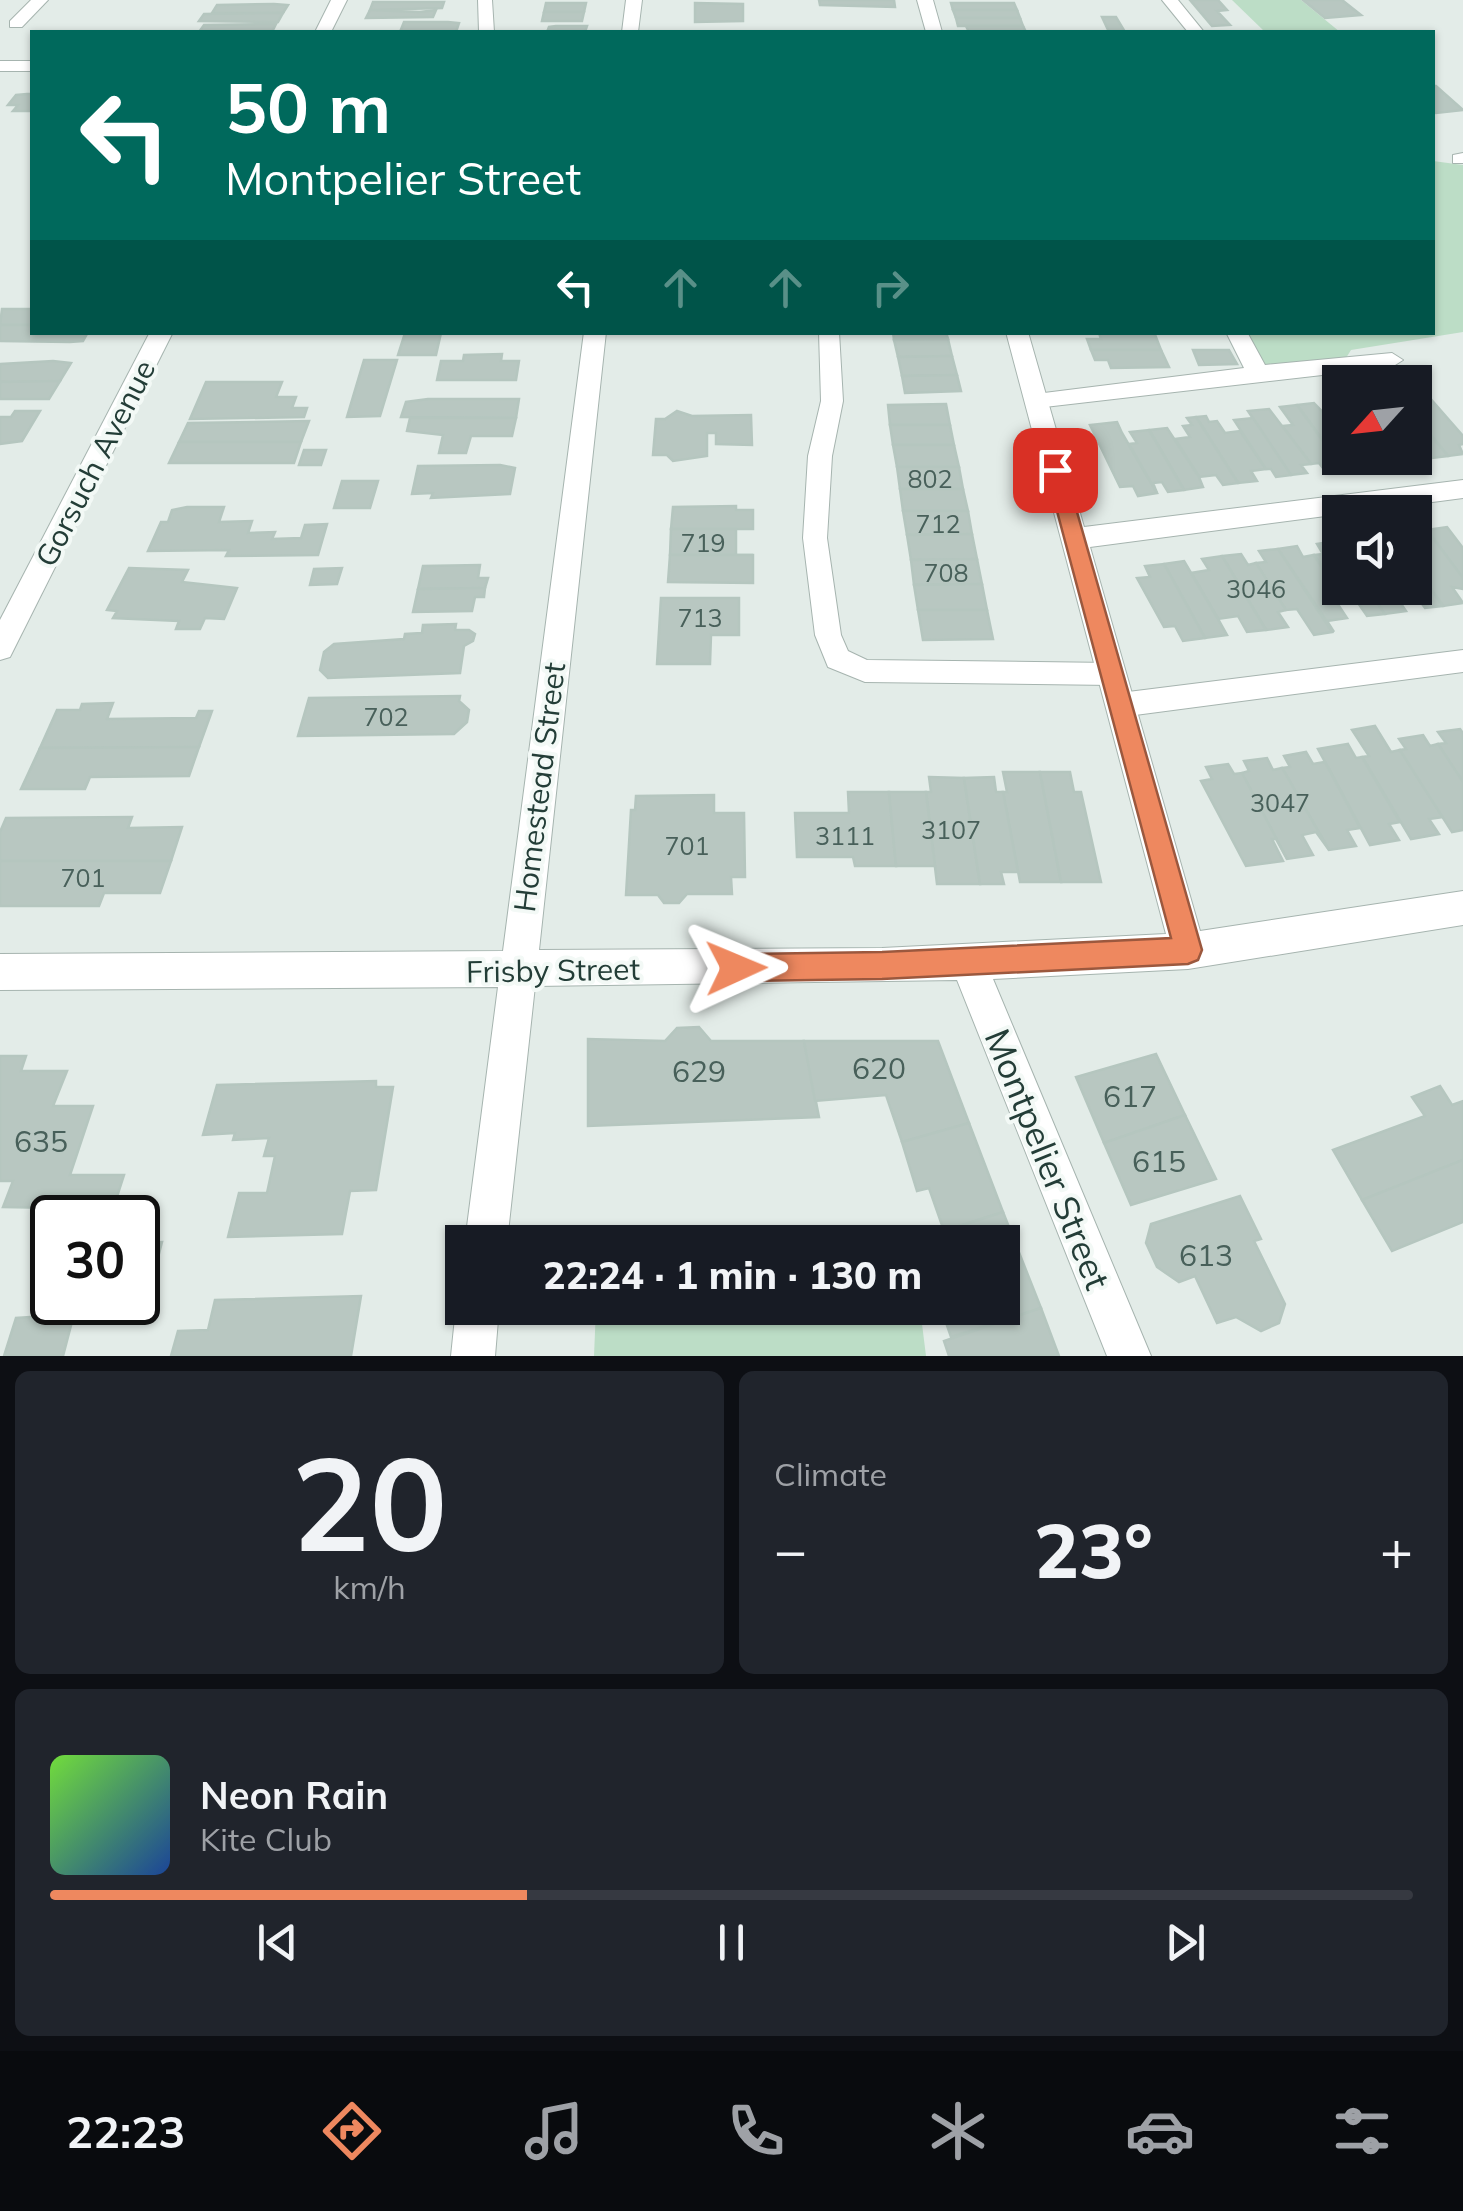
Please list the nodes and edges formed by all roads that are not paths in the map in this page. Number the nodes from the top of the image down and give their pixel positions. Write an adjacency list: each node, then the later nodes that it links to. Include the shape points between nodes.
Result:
1 (40, 0): 7 (street)
2 (338, 0): 8 (street)
3 (484, 0): 9 (lane)
4 (634, 0): 10 (street)
5 (926, 0): 11 (street)
6 (1170, 0): 12 (street)
7 (16, 24)
8 (323, 30)
9 (487, 30)
10 (630, 30)
11 (934, 30)
12 (1194, 30)
13 (0, 66): 14 (street)
14 (30, 66)
15 (160, 335): 25 (street, Gorsuch Avenue)
16 (594, 335): 32 (street, Homestead Street)
17 (830, 335): 27 (lane, via 832,401 820,456 815,538 828,635 838,659 865,671)
18 (1018, 335): 22 (street)
19 (1238, 335): 21 (lane)
20 (1392, 360): 21 (lane)
21 (1258, 373): 22 (lane)
22 (1036, 401): 24 (street)
23 (1463, 489): 24 (street)
24 (1074, 539): 27 (street)
25 (0, 648)
26 (1463, 661): 28 (lane)
27 (1112, 674): 28 (street)
28 (1120, 705): 30 (street)
29 (1463, 908): 30 (street, Frisby Street)
30 (1188, 950): 31 (street, Frisby Street)
31 (968, 962): 32 (street, Frisby Street); 37 (street, Montpelier Street)
32 (517, 970): 33 (street, Frisby Street); 34 (street, Homestead Street)
33 (0, 972)
34 (488, 1225)
35 (476, 1325): 36 (street)
36 (472, 1356)
37 (1129, 1356)

